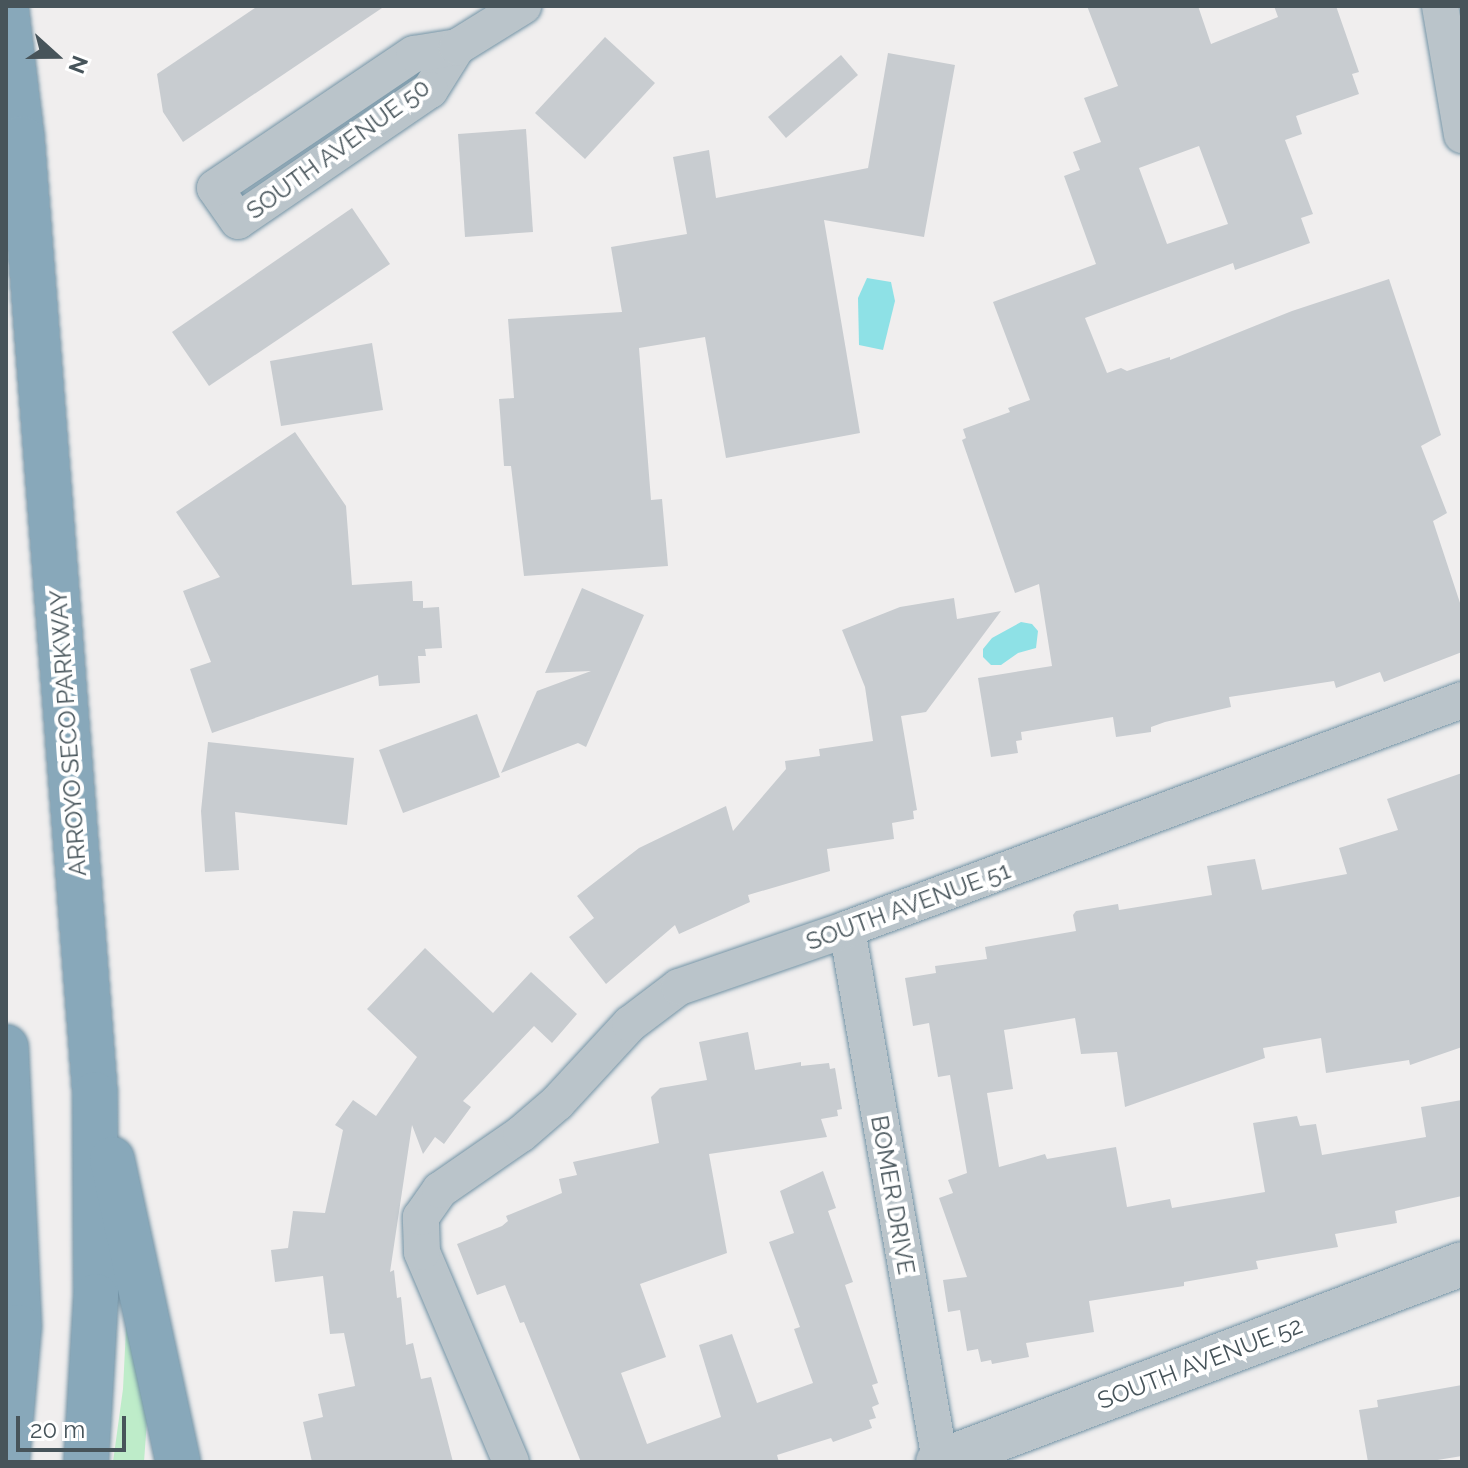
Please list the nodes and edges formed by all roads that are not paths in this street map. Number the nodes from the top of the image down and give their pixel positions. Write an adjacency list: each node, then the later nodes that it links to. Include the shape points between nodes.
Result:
1 (6, 6): 9 (highway, ARROYO SECO PARKWAY, via 22,138)
2 (523, 6): 4 (street, SOUTH AVENUE 50)
3 (1440, 6): 5 (street)
4 (457, 47): 4 (street, SOUTH AVENUE 50, via 414,54 215,188 238,221 430,90)
5 (1462, 135)
6 (1462, 700): 7 (street, SOUTH AVENUE 51)
7 (847, 929): 16 (street, SOUTH AVENUE 51, via 679,987 630,1024 521,1134 440,1190 421,1217 422,1252); 17 (street, BOMER DRIVE)
8 (6, 1047): 10 (highway)
9 (95, 1094): 13 (highway, via 129,1228); 15 (highway, ARROYO SECO PARKWAY, via 96,1296)
10 (15, 1208): 11 (highway); 14 (highway, via 19,1327)
11 (6, 1252)
12 (1462, 1264): 17 (street, SOUTH AVENUE 52)
13 (171, 1448)
14 (7, 1462)
15 (86, 1462)
16 (511, 1462)
17 (939, 1462)

